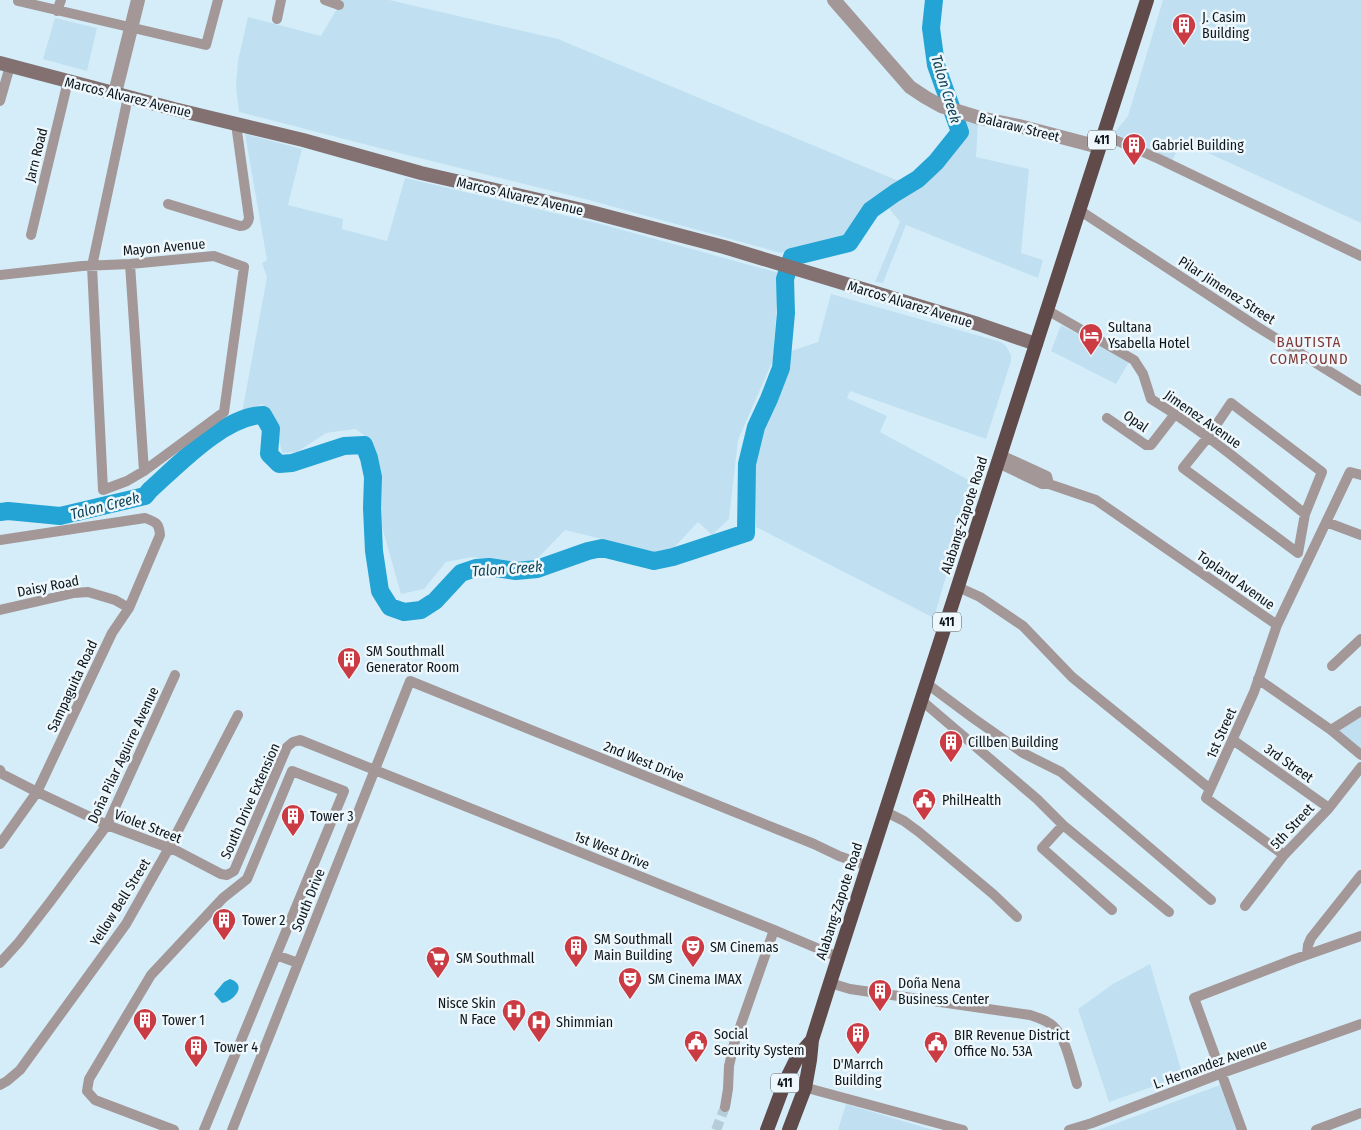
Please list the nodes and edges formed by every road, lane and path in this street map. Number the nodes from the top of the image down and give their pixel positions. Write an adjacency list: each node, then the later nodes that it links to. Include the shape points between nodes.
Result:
1 (61, 0): 10 (street)
2 (138, 0): 12 (street)
3 (218, 0): 12 (street, via 206,45)
4 (282, 0): 11 (street)
5 (326, 0): 9 (street)
6 (834, 0): 18 (street, Balaraw Street, via 910,87 941,106 980,118)
7 (1147, 0): 18 (highway, Alabang-Zapote Road / 411)
8 (18, 1): 10 (street)
9 (339, 5)
10 (58, 10): 12 (street)
11 (277, 19)
12 (131, 28): 15 (street)
13 (5, 65): 14 (main road, Marcos Alvarez Avenue); 16 (street)
14 (68, 81): 15 (main road, Marcos Alvarez Avenue); 21 (street, Jarn Road)
15 (121, 95): 17 (main road, Marcos Alvarez Avenue); 24 (street)
16 (0, 101)
17 (236, 124): 19 (street, via 247,224 240,226); 27 (main road, Marcos Alvarez Avenue, via 724,247)
18 (1101, 141): 20 (highway, Alabang-Zapote Road / 411); 22 (street, via 1159,159)
19 (168, 204)
20 (1079, 210): 26 (highway, Alabang-Zapote Road / 411); 28 (street, Pilar Jimenez Street)
21 (31, 235)
22 (1361, 256)
23 (130, 264): 24 (street, Mayon Avenue); 33 (street); 33 (street, Mayon Avenue, via 214,256 244,267 224,412)
24 (92, 266): 25 (street, Mayon Avenue); 33 (street, via 103,490)
25 (0, 275)
26 (1047, 310): 27 (highway, Alabang-Zapote Road / 411); 29 (street, Jimenez Avenue, via 1134,360 1143,374 1151,399)
27 (1036, 344): 32 (highway, Alabang-Zapote Road / 411)
28 (1361, 391)
29 (1175, 414): 30 (street, Opal, via 1149,446); 31 (street, Jimenez Avenue)
30 (1108, 418)
31 (1208, 437): 35 (street, Jimenez Avenue); 35 (street, via 1231,403 1322,472); 35 (street, via 1183,468 1298,554)
32 (999, 459): 39 (highway, Alabang-Zapote Road / 411); 42 (street, Topland Avenue, via 1047,476 1049,484 1096,500)
33 (144, 470)
34 (1361, 475): 36 (street, via 1350,472)
35 (1305, 514)
36 (1326, 522): 37 (street); 42 (street)
37 (1361, 535)
38 (0, 540): 40 (street, Sampaguita Road, via 145,518 154,521 160,535)
39 (958, 588): 48 (highway, Alabang-Zapote Road / 411); 59 (street, via 980,597 1023,626 1072,677)
40 (129, 608): 41 (street, Daisy Road, via 88,592); 58 (street, Sampaguita Road, via 112,633)
41 (0, 610)
42 (1277, 625): 46 (street, Topland Avenue)
43 (1361, 640): 44 (street)
44 (1332, 666)
45 (175, 675): 62 (street, Doña Pilar Aguirre Avenue)
46 (1258, 679): 52 (street); 53 (street, 1st Street)
47 (410, 681): 56 (street, South Drive); 67 (street, 2nd West Drive)
48 (926, 683): 49 (highway, Alabang-Zapote Road / 411); 70 (street, via 1023,753 1061,772)
49 (921, 700): 61 (highway, Alabang-Zapote Road / 411); 63 (street)
50 (1361, 710): 52 (street)
51 (238, 715): 65 (street, Yellow Bell Street)
52 (1331, 730): 54 (street)
53 (1233, 740): 59 (street, 1st Street); 60 (street, 3rd Street)
54 (1361, 754)
55 (1361, 767): 60 (street, 5th Street)
56 (375, 769): 68 (street, South Drive Extension, via 300,740 293,742 287,747); 75 (street, 1st West Drive); 81 (street, South Drive)
57 (0, 770): 58 (street, Violet Street)
58 (37, 792): 62 (street, Violet Street); 64 (street, Sampaguita Road)
59 (1208, 794): 66 (street)
60 (1328, 808): 66 (street, 5th Street)
61 (886, 812): 67 (highway, Alabang-Zapote Road / 411); 74 (street, via 915,829)
62 (107, 824): 65 (street, Violet Street); 80 (street, Doña Pilar Aguirre Avenue)
63 (1063, 824): 72 (street, via 1042,848); 73 (street)
64 (0, 844)
65 (169, 848): 68 (street, Violet Street, via 221,874); 88 (street, Yellow Bell Street, via 126,924 20,1070)
66 (1284, 855): 71 (street, 5th Street)
67 (868, 866): 79 (highway, Alabang-Zapote Road / 411)
68 (234, 871)
69 (1361, 875): 78 (street, via 1311,938)
70 (1211, 900)
71 (1245, 906)
72 (1112, 910)
73 (1169, 912)
74 (1017, 916)
75 (774, 930): 79 (street, 1st West Drive); 90 (street, via 734,1044)
76 (1361, 936): 78 (street)
77 (276, 955): 81 (street); 92 (street, via 344,791 292,771 247,879 223,898 152,974 89,1079 86,1091 95,1100); 93 (street)
78 (1307, 955): 85 (street, via 1194,998)
79 (838, 957): 82 (highway, Alabang-Zapote Road / 411)
80 (0, 963)
81 (298, 963): 94 (street, South Drive)
82 (830, 983): 84 (highway, Alabang-Zapote Road / 411); 87 (street, via 850,989 1030,1015 1044,1020 1055,1027 1062,1039)
83 (1361, 1024): 85 (street, L. Hernandez Avenue)
84 (812, 1040): 86 (highway, Alabang-Zapote Road / 411, via 798,1056); 89 (highway, Alabang-Zapote Road / 411)
85 (1222, 1073): 98 (street, L. Hernandez Avenue); 99 (street)
86 (785, 1082): 89 (street); 95 (highway, Alabang-Zapote Road / 411)
87 (1077, 1084)
88 (0, 1085)
89 (805, 1088): 96 (highway, Alabang-Zapote Road / 411); 97 (street)
90 (725, 1108)
91 (1361, 1113): 100 (street)
92 (174, 1130)
93 (204, 1130)
94 (232, 1130)
95 (767, 1130)
96 (789, 1130)
97 (962, 1130)
98 (1069, 1130)
99 (1242, 1130)
100 (1316, 1130)

